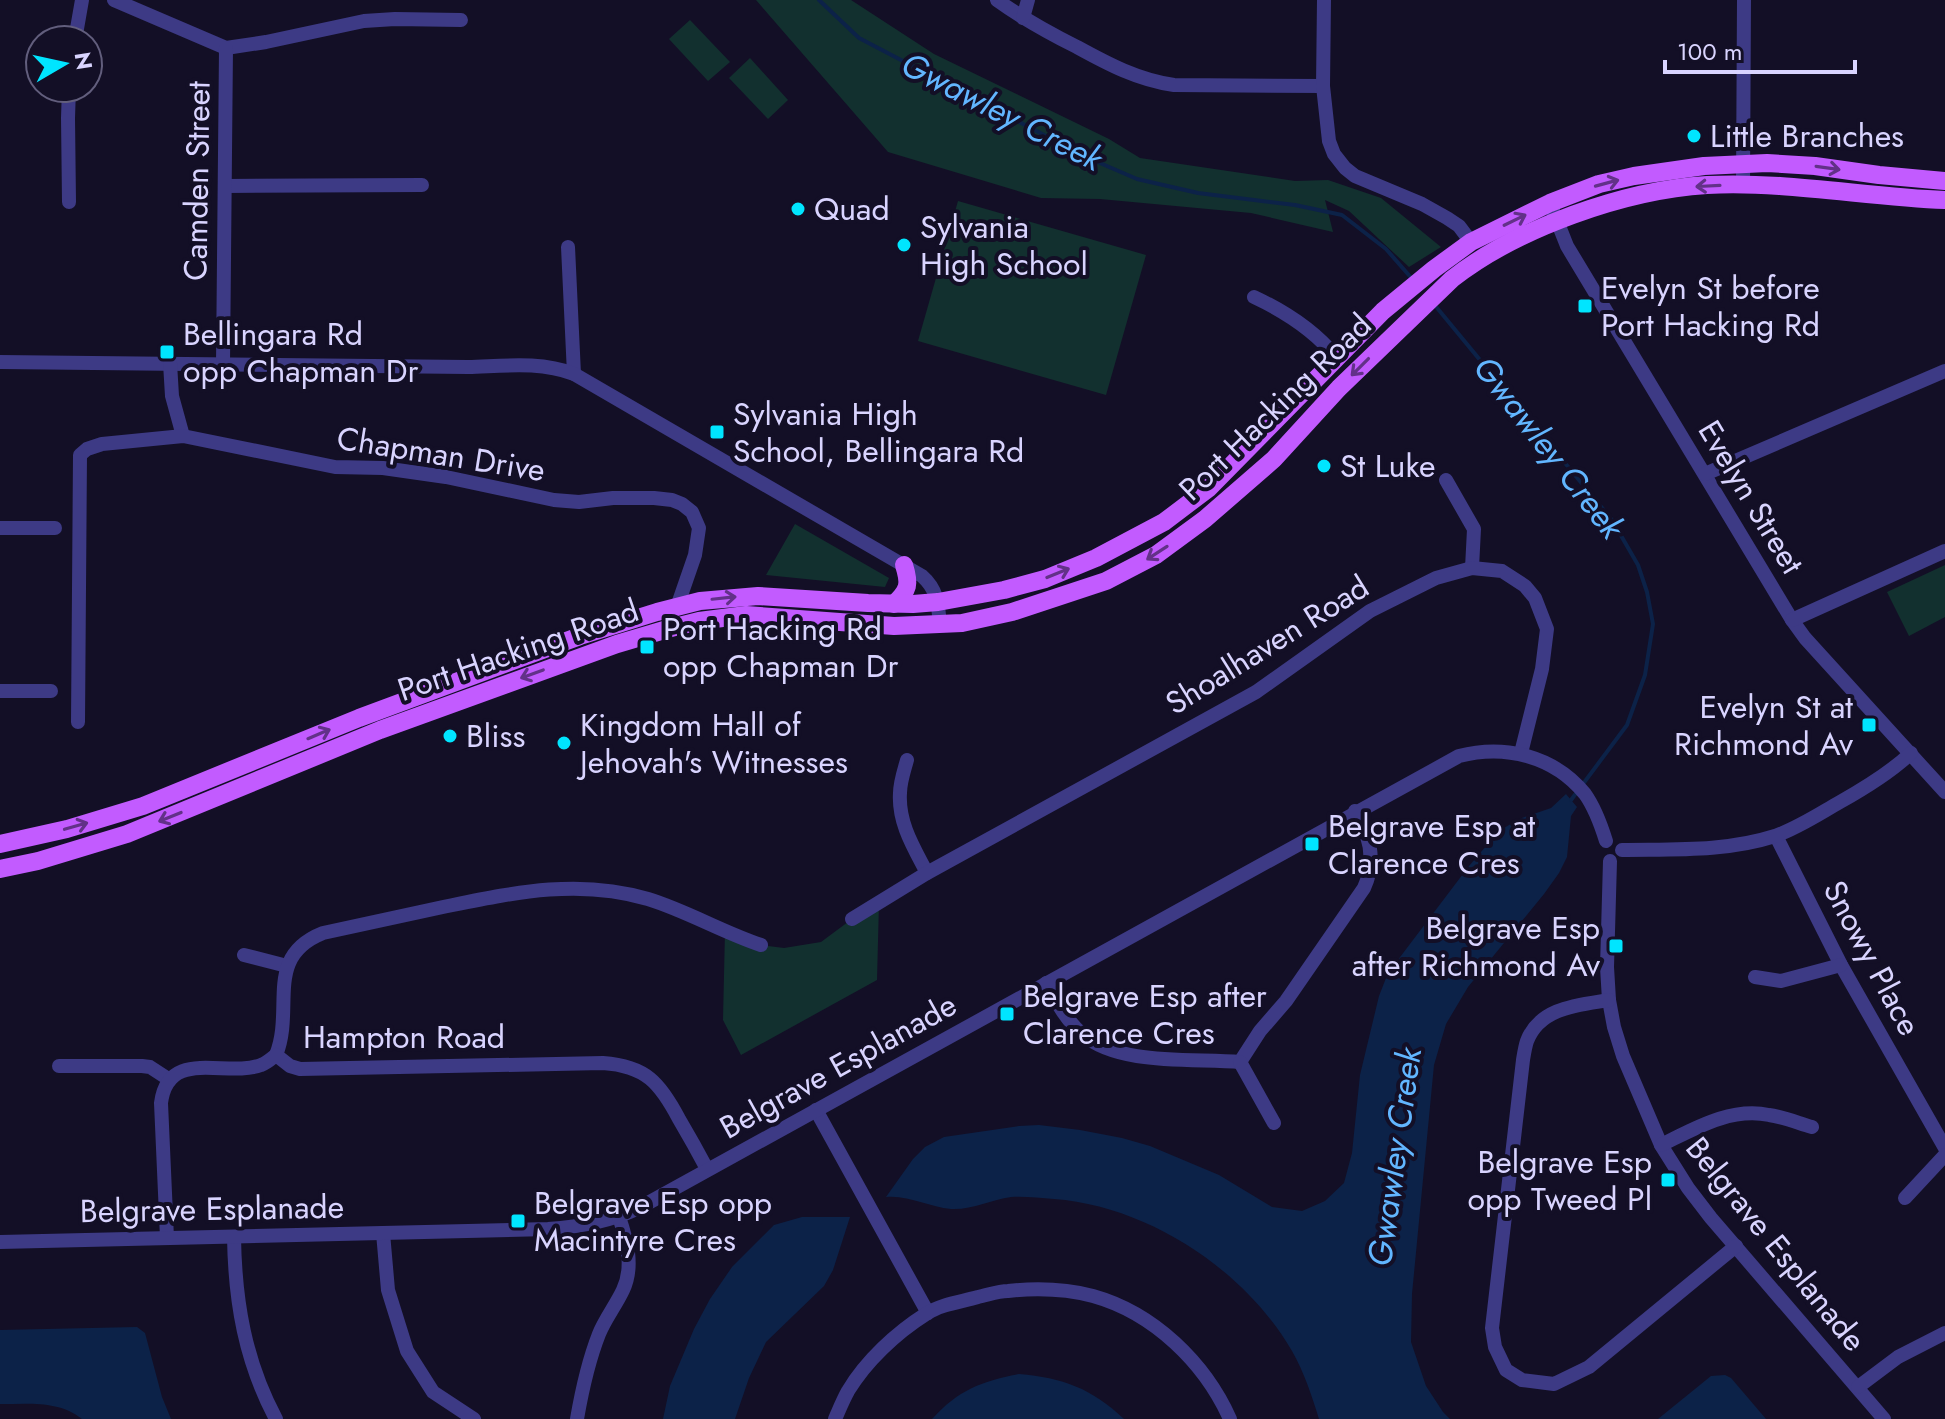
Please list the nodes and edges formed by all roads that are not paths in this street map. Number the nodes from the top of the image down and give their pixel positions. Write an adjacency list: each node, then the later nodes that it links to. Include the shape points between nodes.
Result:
1 (82, 0): 9 (street)
2 (114, 0): 10 (street)
3 (997, 0): 7 (street)
4 (1028, 0): 7 (street)
5 (1324, 0): 11 (street)
6 (1744, 0): 13 (street)
7 (1023, 18): 11 (street, via 1117,69 1153,82)
8 (461, 20): 10 (street, via 364,21)
9 (78, 24)
10 (226, 48): 17 (street, Camden Street)
11 (1323, 86): 21 (street, via 1329,141 1345,168 1447,218)
12 (68, 104): 19 (street)
13 (1744, 163): 14 (main road, Port Hacking Road, one-way to 14); 16 (street); 20 (main road, Port Hacking Road, one-way to 13, via 1599,184)
14 (1945, 181)
15 (422, 185): 17 (street)
16 (1743, 185): 18 (main road, Port Hacking Road); 20 (main road, Port Hacking Road, one-way to 20, via 1673,189)
17 (225, 186): 27 (street, Camden Street)
18 (1945, 200)
19 (69, 202)
20 (1553, 212): 21 (main road, Port Hacking Road, one-way to 20); 31 (street, Evelyn Street, via 1567,246); 42 (main road, Port Hacking Road, one-way to 42, via 1452,279 1274,459 1156,555 1073,594 994,617)
21 (1471, 242): 24 (main road, Port Hacking Road, via 1400,295)
22 (568, 247): 29 (street)
23 (1254, 297): 24 (street, via 1292,317)
24 (1336, 357): 38 (main road, Port Hacking Road, one-way to 24, via 1045,579 1164,522 1209,488)
25 (0, 362): 26 (street)
26 (170, 363): 27 (street); 30 (street)
27 (223, 364): 29 (street, via 542,366)
28 (1945, 371): 31 (street)
29 (574, 374): 36 (street)
30 (183, 436): 40 (street, Chapman Drive, via 335,467 446,477 554,500 672,500 692,512 699,528); 45 (street, Chapman Drive, via 102,444 80,455)
31 (1705, 474): 41 (street, Evelyn Street)
32 (1446, 480): 37 (street, via 1474,529)
33 (0, 528): 34 (street)
34 (55, 528)
35 (1945, 551): 41 (street)
36 (904, 565): 38 (street, via 930,583); 39 (main road, via 908,587)
37 (1472, 568): 46 (street, Shoalhaven Road, via 1502,571 1525,586 1547,629); 55 (street, Shoalhaven Road, via 1436,578 1370,611 1256,692)
38 (938, 602): 39 (main road, Port Hacking Road); 42 (street)
39 (894, 604): 40 (main road, Port Hacking Road, one-way to 39, via 758,596)
40 (677, 607): 52 (main road, Port Hacking Road, one-way to 40, via 143,806 359,718 580,636)
41 (1792, 620): 47 (street, Evelyn Street)
42 (940, 625): 54 (main road, Port Hacking Road, one-way to 54, via 746,615 671,628 380,730 127,834)
43 (0, 691): 44 (street)
44 (51, 691)
45 (78, 722)
46 (1521, 753): 50 (street, Belgrave Esplanade, via 1459,756); 53 (street, Belgrave Esplanade, via 1552,766 1587,796 1606,841 1600,850 1603,857)
47 (1911, 753): 49 (street, Evelyn Street); 51 (street, via 1871,784)
48 (907, 760): 55 (street, via 899,791 901,814)
49 (1945, 792)
50 (1355, 811): 62 (street, Belgrave Esplanade); 65 (street, via 1370,844 1370,875)
51 (1776, 836): 53 (street, via 1717,848); 59 (street, Snowy Place)
52 (0, 844)
53 (1616, 855): 63 (street, Belgrave Esplanade)
54 (0, 869)
55 (927, 873): 56 (street, Shoalhaven Road)
56 (852, 919)
57 (761, 945): 60 (street, via 648,899 550,888 323,933 297,950)
58 (244, 955): 60 (street)
59 (1841, 965): 61 (street, via 1781,981); 72 (street, Snowy Place)
60 (287, 966): 64 (street, via 283,1031)
61 (1755, 977)
62 (1046, 983): 65 (street, via 1069,1021 1104,1048 1168,1059); 68 (street, Belgrave Esplanade)
63 (1609, 1000): 71 (street, Belgrave Esplanade, via 1623,1056); 81 (street, via 1557,1011 1545,1017 1527,1041 1492,1328 1506,1370 1522,1380 1554,1384 1589,1367)
64 (276, 1055): 67 (street, Hampton Road, via 259,1066 191,1068); 74 (street, Hampton Road, via 300,1069 603,1063 630,1067 667,1096)
65 (1240, 1062): 69 (street)
66 (59, 1066): 67 (street, via 150,1067)
67 (170, 1080): 79 (street, via 161,1103)
68 (816, 1110): 74 (street, Belgrave Esplanade); 82 (street)
69 (1274, 1123)
70 (1812, 1127): 71 (street, via 1747,1114 1721,1118)
71 (1661, 1145): 81 (street, Belgrave Esplanade)
72 (1945, 1148)
73 (1945, 1155): 75 (street)
74 (707, 1169): 76 (street, Belgrave Esplanade)
75 (1905, 1198)
76 (619, 1217): 77 (street, Belgrave Esplanade, via 563,1228); 87 (street, via 628,1275 600,1331)
77 (383, 1233): 78 (street, Belgrave Esplanade); 86 (street, via 388,1290 407,1351 433,1392)
78 (234, 1237): 79 (street, Belgrave Esplanade); 85 (street, via 241,1322 255,1375)
79 (167, 1238): 80 (street, Belgrave Esplanade)
80 (0, 1242)
81 (1736, 1246): 84 (street, Belgrave Esplanade)
82 (928, 1313): 88 (street, via 868,1364); 89 (street, via 1004,1291 1048,1289 1093,1296 1141,1318 1185,1351)
83 (1945, 1333): 84 (street, via 1898,1357)
84 (1858, 1387): 90 (street, Belgrave Esplanade)
85 (276, 1419)
86 (474, 1419)
87 (577, 1419)
88 (835, 1419)
89 (1230, 1419)
90 (1884, 1419)

